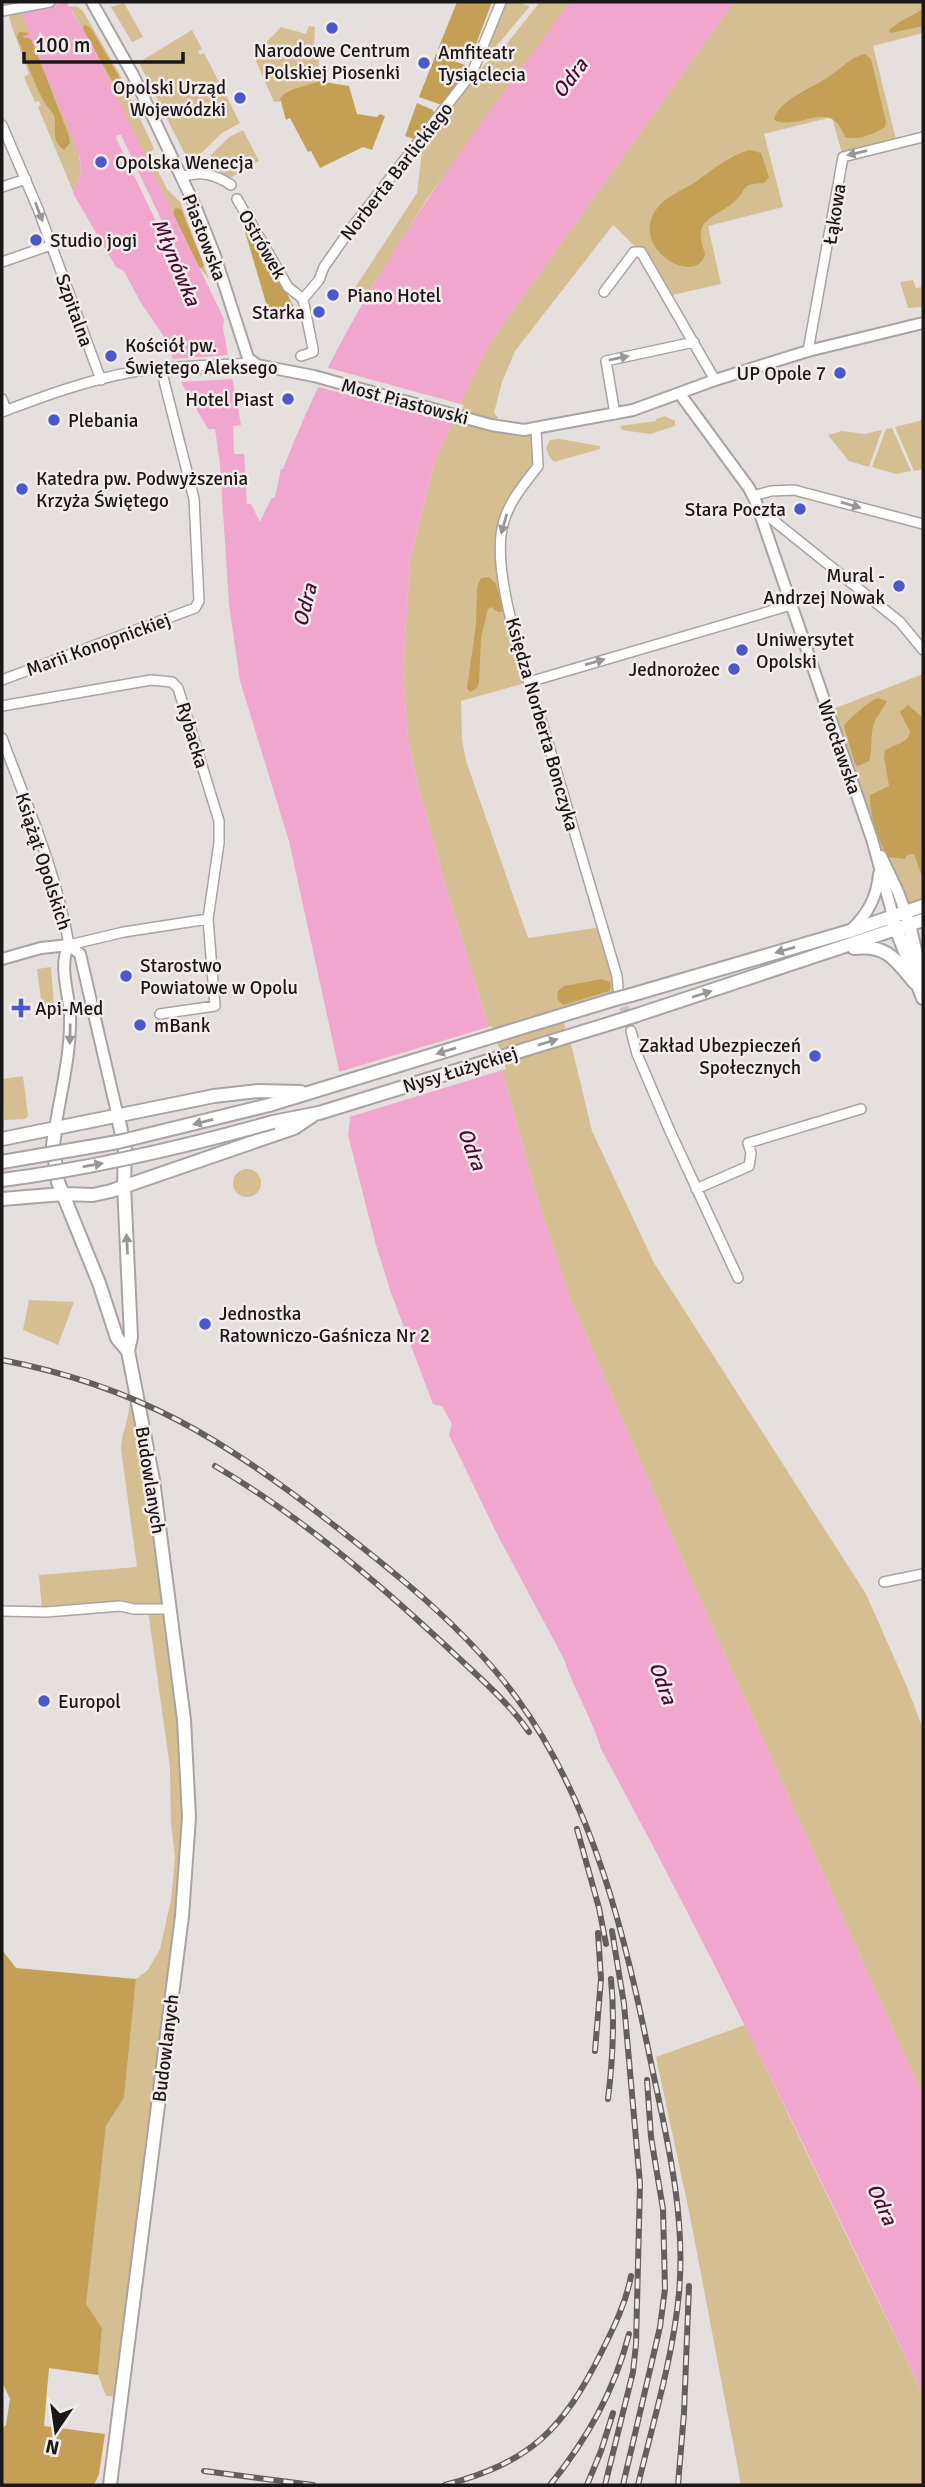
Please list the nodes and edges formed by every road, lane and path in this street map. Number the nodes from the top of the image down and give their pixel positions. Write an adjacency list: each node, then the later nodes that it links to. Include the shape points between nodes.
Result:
1 (50, 2): 4 (street)
2 (92, 2): 7 (street, Piastowska)
3 (501, 2): 15 (street, Norberta Barlickiego, via 472,73 347,234)
4 (4, 11)
5 (2, 125): 8 (street, Szpitalna)
6 (923, 137): 18 (street, Łąkowa, one-way to 18, via 843,157)
7 (182, 177): 9 (street, Ostrówek, via 212,175); 20 (street, Piastowska, via 208,236)
8 (26, 179): 10 (street); 12 (street, Szpitalna, one-way to 12)
9 (231, 186)
10 (2, 187)
11 (237, 199): 15 (street, Ostrówek, via 288,287)
12 (51, 245): 13 (street); 22 (street, Szpitalna)
13 (2, 262)
14 (604, 292): 17 (street, via 634,252 641,252)
15 (303, 299): 19 (street, via 313,352)
16 (923, 323): 18 (street, Most Piastowski)
17 (694, 342): 23 (street); 27 (street, one-way to 17, via 606,361)
18 (808, 351): 23 (street, Most Piastowski)
19 (301, 356)
20 (252, 363): 21 (street); 28 (street, Most Piastowski, via 513,430)
21 (160, 369): 22 (street); 34 (street, Marii Konopnickiej, via 194,499 199,601 195,608)
22 (101, 380): 26 (street)
23 (715, 380): 24 (street, Most Piastowski)
24 (680, 394): 27 (street, Most Piastowski); 29 (street, Wrocławska)
25 (2, 399): 26 (street)
26 (4, 411)
27 (615, 415): 28 (street, Most Piastowski)
28 (536, 429): 35 (street, Księdza Norberta Bonczyka, one-way to 35, via 538,466 510,506 500,543 508,599)
29 (753, 496): 30 (street, Wrocławska); 31 (street, one-way to 31, via 771,491 806,492)
30 (758, 508): 32 (street, Wrocławska); 33 (street, via 900,622)
31 (923, 524)
32 (791, 606): 35 (street, one-way to 32); 38 (street, Wrocławska)
33 (923, 650)
34 (2, 680)
35 (529, 682): 51 (street, Księdza Norberta Bonczyka, via 617,976)
36 (2, 706): 42 (street, Rybacka, via 151,680 172,682 178,688 219,821)
37 (2, 738): 47 (street, Książąt Opolskich, via 53,877)
38 (872, 839): 39 (street, Wrocławska); 41 (street, Wrocławska, via 898,892)
39 (879, 868): 41 (street, Wrocławska); 46 (street, via 874,899)
40 (923, 906): 41 (main road, Nysy Łużyckiej)
41 (899, 913): 44 (main road, Wrocławska); 45 (main road, Wrocławska); 46 (main road, Nysy Łużyckiej)
42 (208, 919): 47 (street); 53 (street, via 215,1006)
43 (923, 920): 44 (main road, Nysy Łużyckiej)
44 (910, 926): 45 (main road, Nysy Łużyckiej); 50 (main road, Wrocławska)
45 (896, 930): 48 (main road, Nysy Łużyckiej); 50 (main road, Wrocławska)
46 (850, 931): 51 (main road, Nysy Łużyckiej, one-way to 51, bridge, via 631,995)
47 (69, 945): 49 (street); 57 (street, Książąt Opolskich, via 80,954); 59 (street, Książąt Opolskich, one-way to 59, via 65,968 70,1045)
48 (833, 951): 50 (main road, via 880,949); 58 (main road, Nysy Łużyckiej, one-way to 48, bridge)
49 (2, 959)
50 (921, 984): 52 (main road, Wrocławska)
51 (615, 995): 55 (main road, Nysy Łużyckiej, one-way to 55, via 558,1017)
52 (923, 998)
53 (160, 1014)
54 (631, 1031): 64 (street)
55 (312, 1092): 57 (main road, via 238,1093); 61 (main road, Nysy Łużyckiej, one-way to 61, bridge, via 106,1145)
56 (861, 1109): 64 (street, via 748,1143 749,1167)
57 (118, 1117): 59 (main road); 63 (main road, Budowlanych, via 125,1149)
58 (292, 1123): 62 (main road, Nysy Łużyckiej, one-way to 58, bridge, via 116,1161 273,1122); 63 (main road)
59 (55, 1129): 60 (main road); 65 (main road, Budowlanych, via 54,1163)
60 (2, 1139)
61 (2, 1162)
62 (2, 1180)
63 (124, 1185): 65 (main road, via 93,1195); 68 (main road, Budowlanych, one-way to 63)
64 (696, 1189): 67 (street)
65 (63, 1194): 66 (main road); 68 (main road, Budowlanych, via 117,1338)
66 (2, 1199)
67 (737, 1278)
68 (128, 1351): 71 (main road, Budowlanych, via 153,1480)
69 (923, 1574): 70 (street)
70 (884, 1582)
71 (168, 1609): 72 (street, via 120,1606); 73 (main road, Budowlanych, via 189,1777 187,1872)
72 (2, 1611)
73 (110, 2485)

